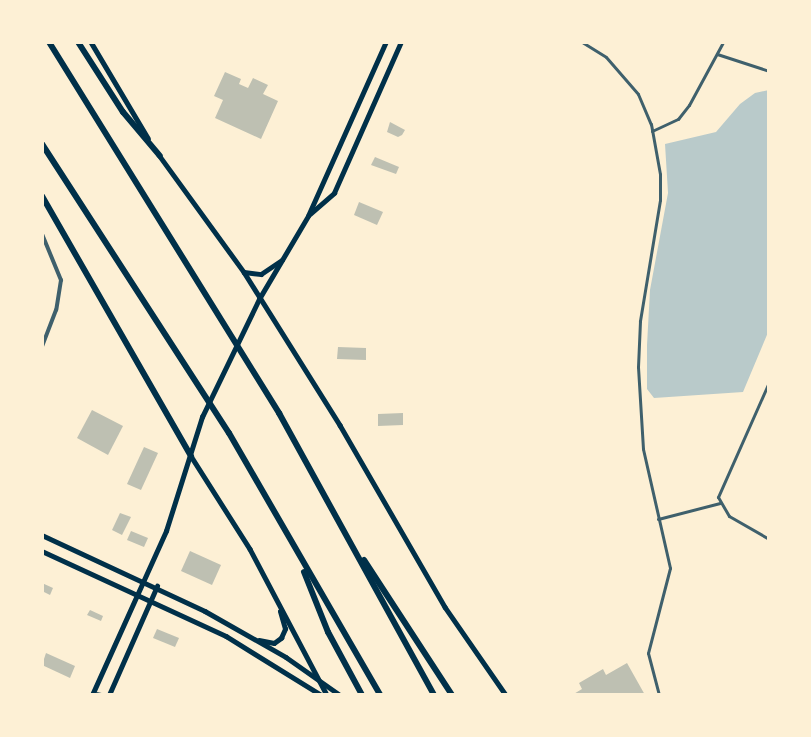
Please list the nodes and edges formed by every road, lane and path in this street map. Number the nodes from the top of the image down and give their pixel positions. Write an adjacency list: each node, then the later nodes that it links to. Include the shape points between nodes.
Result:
1 (49, 42): 28 (highway, via 279,412)
2 (78, 42): 14 (highway, via 123,112 149,148)
3 (91, 42): 14 (main road)
4 (386, 42): 10 (main road)
5 (401, 42): 11 (main road)
6 (582, 42): 12 (street, via 606,57 638,94)
7 (723, 42): 8 (street)
8 (717, 54): 9 (street); 12 (street, via 699,92 678,118)
9 (769, 71)
10 (365, 89): 11 (main road); 16 (main road)
11 (378, 96): 16 (main road, via 334,193)
12 (652, 131): 25 (street, via 660,200 645,280 638,366 643,449)
13 (42, 144): 30 (highway, via 229,433)
14 (160, 156): 19 (main road)
15 (42, 196): 23 (highway)
16 (308, 216): 18 (main road)
17 (42, 234): 21 (street, via 61,280 56,310)
18 (288, 254): 19 (main road, via 270,272); 20 (main road)
19 (244, 272): 20 (main road)
20 (259, 299): 23 (main road, via 202,417); 47 (main road, via 340,425 445,607)
21 (42, 347)
22 (769, 382): 24 (street, via 720,485)
23 (191, 456): 31 (main road); 35 (main road, via 222,501)
24 (720, 503): 25 (street); 27 (street, via 729,516)
25 (658, 519): 48 (street, via 670,568 648,653)
26 (42, 535): 31 (main road)
27 (769, 539)
28 (356, 548): 45 (highway, via 374,589); 46 (highway)
29 (42, 551): 33 (main road)
30 (296, 552): 43 (highway, via 328,632); 44 (highway)
31 (143, 581): 32 (main road); 33 (main road)
32 (157, 586): 34 (main road); 36 (main road)
33 (138, 593): 34 (main road); 38 (main road)
34 (151, 600): 39 (main road); 40 (main road, via 226,636)
35 (277, 601): 36 (main road, via 285,629 281,638 274,643); 37 (main road)
36 (252, 638): 37 (main road)
37 (319, 680): 41 (main road); 42 (main road)
38 (93, 694): 39 (street)
39 (107, 695)
40 (321, 695)
41 (327, 695)
42 (340, 695)
43 (362, 695)
44 (380, 695)
45 (434, 695)
46 (452, 695)
47 (506, 695)
48 (659, 695)

